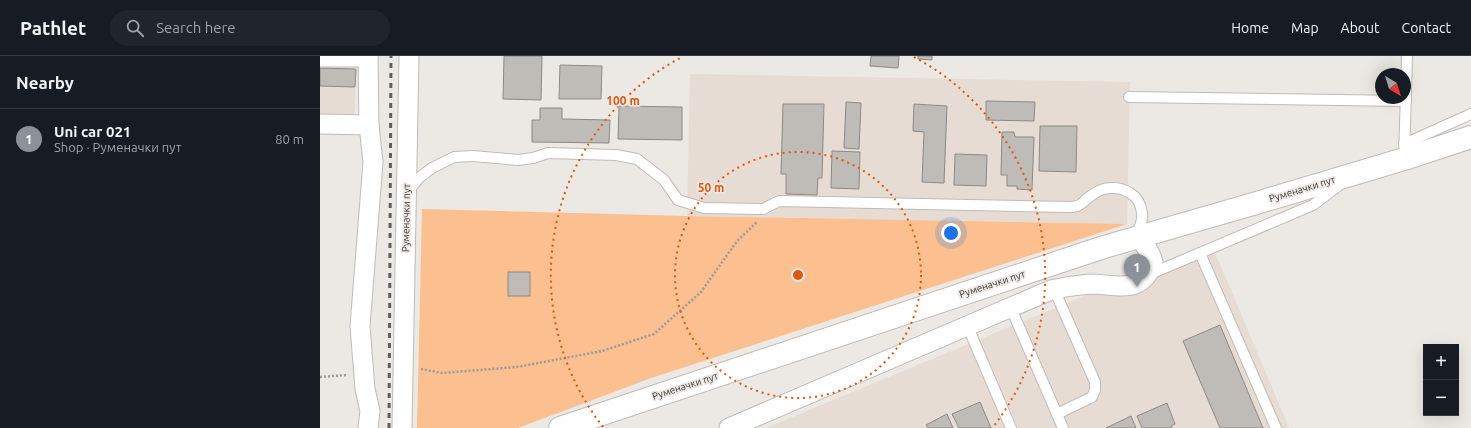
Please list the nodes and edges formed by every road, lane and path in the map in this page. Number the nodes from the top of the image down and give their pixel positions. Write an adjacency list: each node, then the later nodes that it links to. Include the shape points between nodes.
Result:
1 (320, 56): 2 (street)
2 (368, 56): 11 (street)
3 (409, 56): 15 (street, Руменачки пут)
4 (1407, 56): 5 (lane)
5 (1407, 68)
6 (1129, 97): 7 (lane)
7 (1375, 101)
8 (1406, 104): 13 (lane)
9 (1471, 114): 13 (lane)
10 (320, 124): 11 (street)
11 (369, 125): 24 (street, via 373,162 360,326)
12 (1467, 138): 13 (main road, Руменачки пут, via 1428,152)
13 (1404, 151): 14 (main road, Руменачки пут)
14 (1352, 174): 17 (main road, Руменачки пут); 18 (lane, via 1313,205)
15 (406, 193): 17 (lane, via 432,168 454,158 473,156 518,160 548,153 616,155 637,159 664,180 678,200 704,208 763,209 779,201 1068,207 1083,203 1100,190 1117,188 1127,191 1140,204 1140,226); 23 (street, Руменачки пут)
16 (758, 221): 23 (path, via 737,241 701,292 654,334 602,351 517,367 442,373)
17 (1134, 238): 19 (street, via 1150,252 1151,267); 29 (main road, Руменачки пут)
18 (1200, 253): 19 (lane); 33 (lane)
19 (1146, 276): 20 (street, via 1134,285 1124,287 1092,284)
20 (1054, 289): 21 (street); 26 (lane, via 1095,382 1092,397)
21 (1010, 306): 22 (street); 26 (lane)
22 (967, 325): 30 (street); 31 (lane)
23 (403, 365): 28 (street, Руменачки пут)
24 (364, 373): 25 (path); 27 (street, via 370,411)
25 (320, 377)
26 (1057, 414): 32 (lane)
27 (368, 428)
28 (402, 428)
29 (560, 428)
30 (729, 428)
31 (1011, 428)
32 (1063, 428)
33 (1276, 428)

